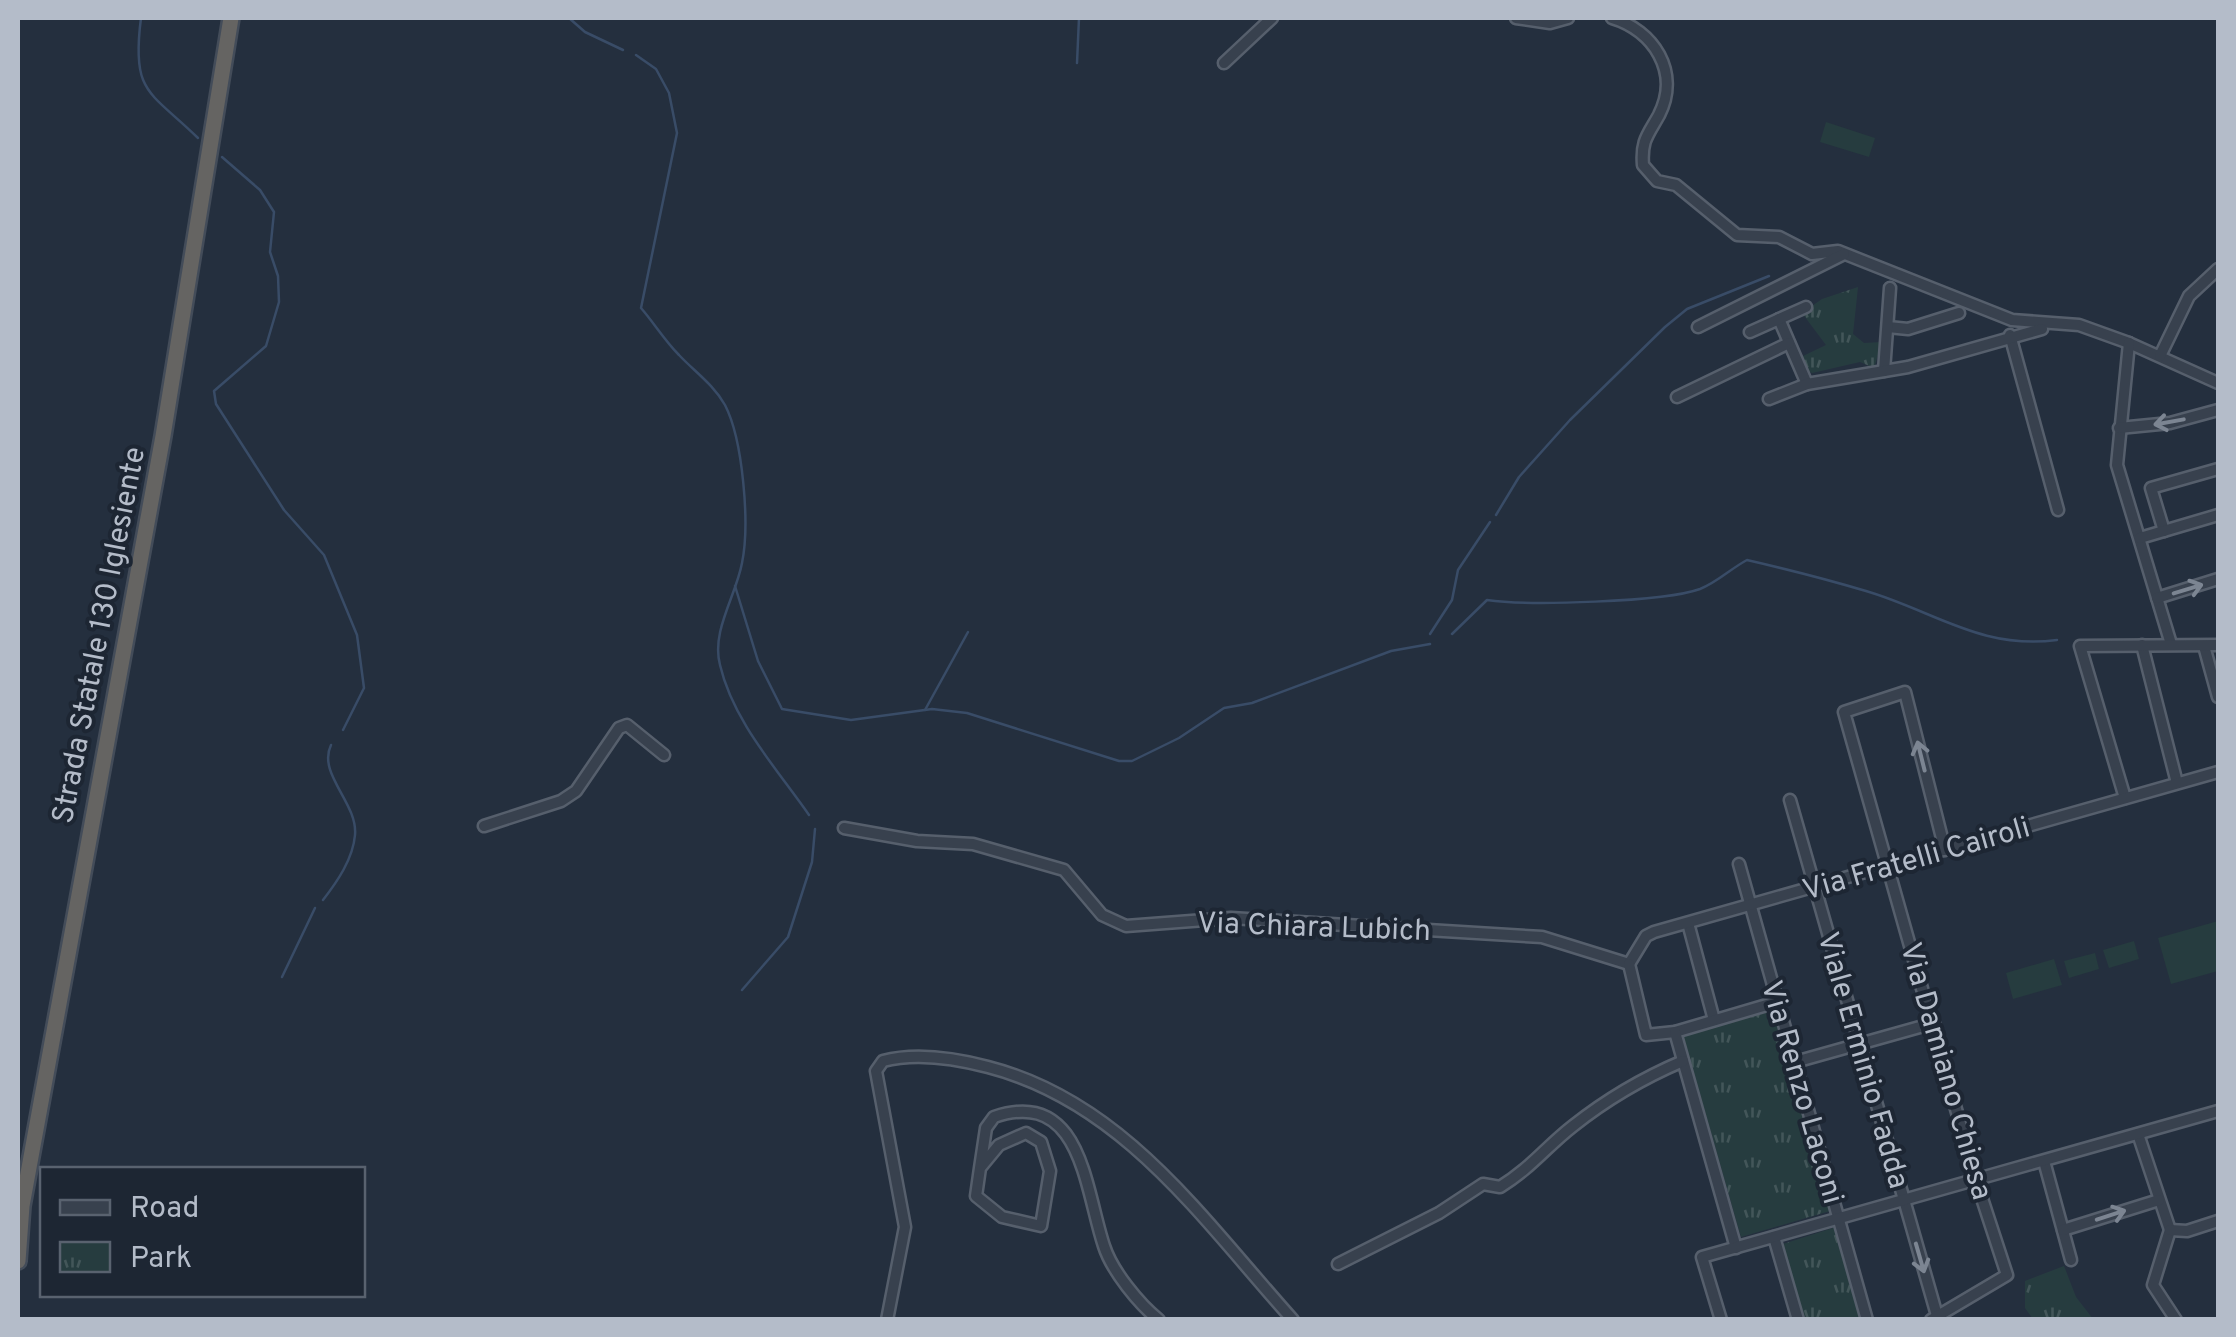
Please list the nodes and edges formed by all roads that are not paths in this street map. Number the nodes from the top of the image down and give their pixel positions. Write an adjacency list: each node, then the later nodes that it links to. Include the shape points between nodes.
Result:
1 (231, 18): 76 (highway, Strada Statale 130 Iglesiente, via 163,436 22,1206)
2 (1272, 18): 7 (street)
3 (1516, 18): 6 (street)
4 (1568, 18): 6 (street)
5 (1612, 18): 8 (street, via 1649,38 1663,56 1665,93 1642,147 1652,176 1676,184 1737,235 1779,237 1812,254)
6 (1553, 20)
7 (1224, 62)
8 (1844, 253): 14 (street, via 2012,320); 16 (street)
9 (2218, 269): 21 (street, via 2189,296)
10 (1890, 288): 15 (street)
11 (1806, 307): 13 (street)
12 (1959, 313): 15 (street, via 1908,329)
13 (1778, 319): 17 (street); 20 (street)
14 (2053, 326): 18 (street); 19 (street, via 2079,326)
15 (1888, 327): 22 (street)
16 (1698, 328)
17 (1750, 332)
18 (2010, 335): 22 (street); 30 (street)
19 (2129, 343): 21 (street); 28 (street)
20 (1789, 344): 24 (street); 25 (street)
21 (2160, 356): 23 (street)
22 (1884, 371): 24 (street)
23 (2218, 383)
24 (1807, 384): 26 (street)
25 (1677, 396)
26 (1770, 399)
27 (2218, 410): 28 (street, one-way to 28)
28 (2119, 428): 33 (street, via 2117,465)
29 (2218, 469): 32 (street, via 2151,488)
30 (2058, 510)
31 (2218, 515): 32 (street)
32 (2164, 531): 33 (street)
33 (2140, 538): 35 (street)
34 (2218, 579): 35 (street, one-way to 34)
35 (2157, 598): 36 (street)
36 (2171, 644): 37 (street); 39 (street)
37 (2142, 645): 43 (street); 44 (street, via 2080,646)
38 (2218, 645): 39 (street)
39 (2204, 646): 40 (street)
40 (2218, 698)
41 (664, 756): 46 (street, via 636,730 619,728 576,791)
42 (2218, 772): 43 (street, Via Fratelli Cairoli)
43 (2177, 783): 44 (street, Via Fratelli Cairoli)
44 (2124, 798): 48 (street, Via Fratelli Cairoli)
45 (1790, 800): 51 (street, Viale Erminio Fadda)
46 (484, 826)
47 (844, 828): 54 (street, Via Chiara Lubich, via 973,844 1064,870 1102,915 1126,926 1232,918 1542,937)
48 (1945, 850): 50 (street, Via Fratelli Cairoli); 50 (street, Via Damiano Chiesa, one-way to 50, via 1906,692 1844,712)
49 (1739, 864): 52 (street, Via Renzo Laconi)
50 (1889, 866): 51 (street, Via Fratelli Cairoli); 57 (street, Via Damiano Chiesa)
51 (1814, 886): 52 (street, Via Fratelli Cairoli); 59 (street, Viale Erminio Fadda)
52 (1750, 905): 53 (street, Via Fratelli Cairoli); 55 (street, Via Renzo Laconi)
53 (1688, 923): 54 (street, Via Fratelli Cairoli, via 1646,936); 56 (street)
54 (1628, 964): 58 (street, via 1646,1035)
55 (1778, 1002): 56 (street); 61 (street, Via Renzo Laconi)
56 (1714, 1020): 58 (street)
57 (1934, 1023): 59 (street); 66 (street, Via Damiano Chiesa)
58 (1674, 1032): 60 (street)
59 (1859, 1045): 61 (street); 67 (street, Viale Erminio Fadda)
60 (1682, 1061): 74 (street); 77 (street, via 1638,1080 1500,1188 1484,1184)
61 (1794, 1062): 69 (street, Via Renzo Laconi)
62 (2218, 1111): 63 (street)
63 (2138, 1134): 64 (street); 68 (street)
64 (2044, 1161): 66 (street); 71 (street)
65 (980, 1168): 65 (street, via 999,1145 1026,1133 1041,1142 1050,1170 1041,1226 1002,1217 976,1196); 80 (street, via 994,1116 1039,1113 1057,1123 1077,1151 1104,1250)
66 (1976, 1180): 67 (street); 78 (street, Via Damiano Chiesa, via 2008,1274)
67 (1904, 1200): 69 (street); 78 (street, Viale Erminio Fadda, one-way to 78)
68 (2159, 1200): 71 (street, one-way to 68); 72 (street)
69 (1838, 1219): 73 (street); 84 (street, Via Renzo Laconi)
70 (2218, 1221): 72 (street)
71 (2063, 1230): 75 (street)
72 (2170, 1230): 85 (street, via 2153,1284)
73 (1774, 1237): 74 (street); 83 (street)
74 (1736, 1248): 82 (street, via 1702,1257)
75 (2070, 1260)
76 (18, 1261)
77 (1338, 1264)
78 (1935, 1318)
79 (887, 1320): 81 (street, via 904,1227 876,1071 883,1060 898,1057 957,1058 1013,1073 1078,1102 1148,1158)
80 (1159, 1320)
81 (1292, 1320)
82 (1721, 1320)
83 (1798, 1320)
84 (1866, 1320)
85 (2176, 1320)

